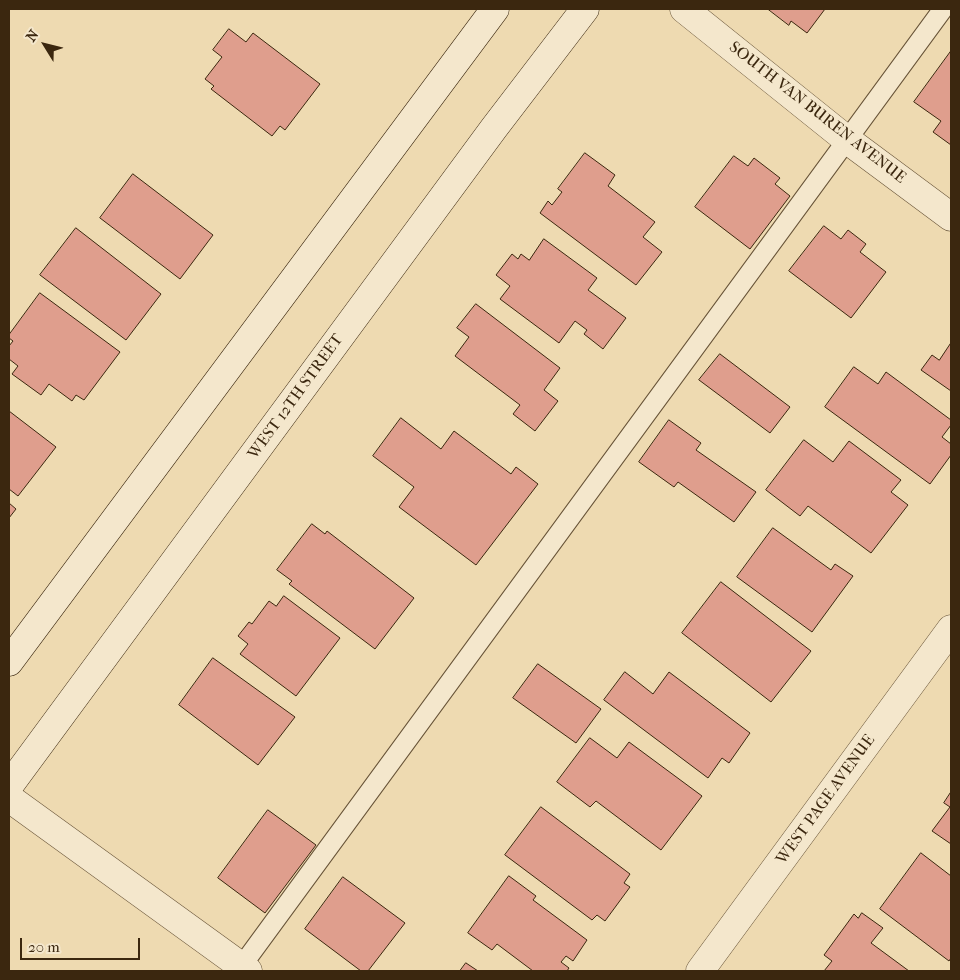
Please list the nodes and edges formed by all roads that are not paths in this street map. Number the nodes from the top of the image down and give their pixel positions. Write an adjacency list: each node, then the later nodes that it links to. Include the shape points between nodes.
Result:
1 (495, 9): 8 (main road)
2 (585, 9): 9 (main road, WEST 12TH STREET)
3 (684, 9): 5 (main road, SOUTH VAN BUREN AVENUE)
4 (943, 9): 5 (lane)
5 (846, 139): 6 (main road, SOUTH VAN BUREN AVENUE); 11 (lane)
6 (951, 217)
7 (951, 629): 12 (main road, WEST PAGE AVENUE)
8 (9, 662)
9 (9, 786)
10 (9, 798): 11 (main road)
11 (243, 970)
12 (700, 971)

